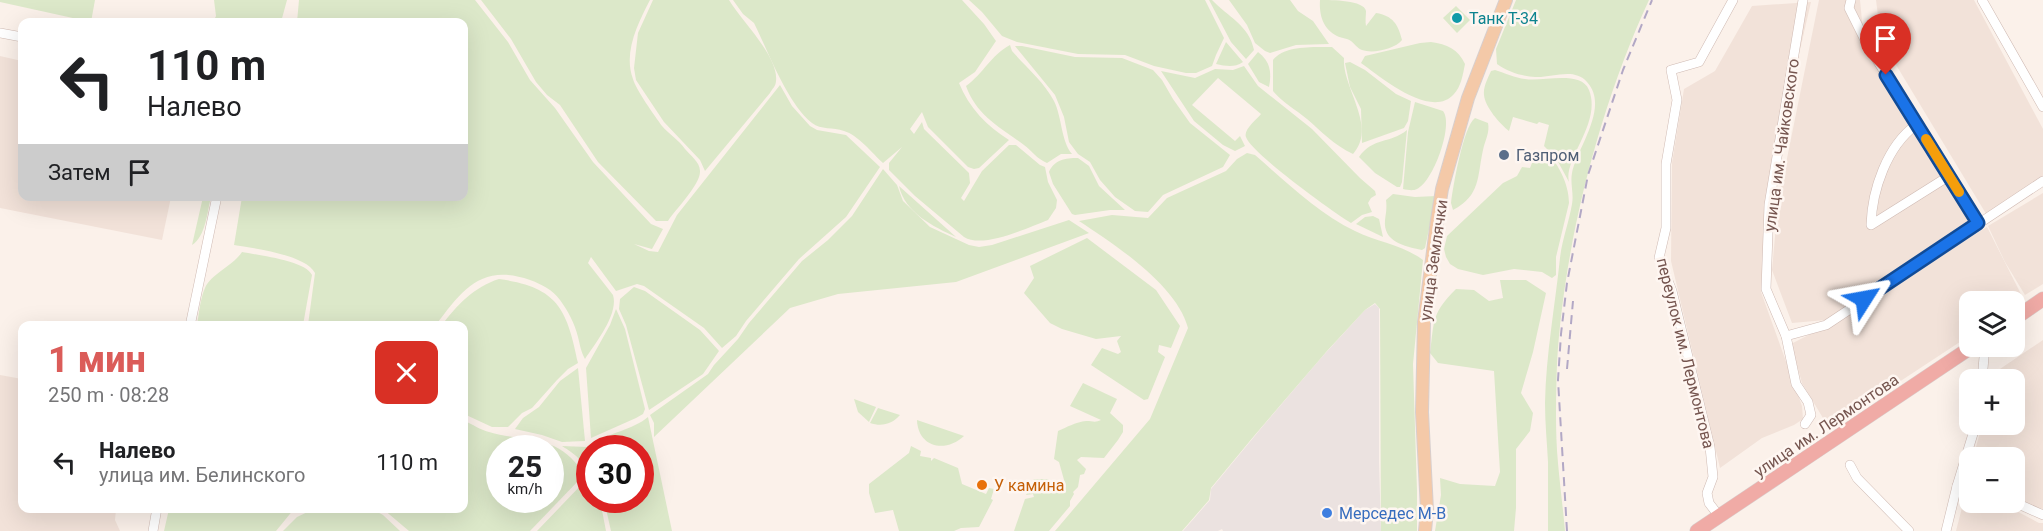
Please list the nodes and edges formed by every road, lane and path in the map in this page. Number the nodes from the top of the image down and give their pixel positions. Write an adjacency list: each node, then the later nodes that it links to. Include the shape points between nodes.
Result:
1 (1506, 0): 28 (main road, улица Землячки, via 1464,111 1437,220 1424,322)
2 (1733, 0): 26 (street, переулок им. Лермонтова, via 1699,62 1671,70 1677,100 1666,165 1666,228 1659,258 1672,291 1710,447 1713,477 1707,493)
3 (1803, 0): 17 (street, улица им. Чайковского, via 1769,205 1766,289)
4 (1851, 0): 9 (street, via 1849,8 1866,42)
5 (1982, 0): 8 (street)
6 (0, 33): 7 (street)
7 (18, 36)
8 (2043, 107)
9 (1916, 125): 10 (street); 10 (street, via 1903,134 1882,172 1871,225)
10 (1949, 176): 13 (street)
11 (2043, 181): 13 (street)
12 (216, 201): 16 (street)
13 (1978, 223): 17 (street, via 1826,325)
14 (2043, 299): 15 (highway)
15 (2025, 311)
16 (191, 321)
17 (1786, 336): 19 (street, улица им. Чайковского, via 1796,384 1811,415)
18 (1959, 355): 26 (highway, улица им. Лермонтова)
19 (1805, 424)
20 (1973, 435): 22 (street)
21 (1850, 465): 30 (street, via 1857,478)
22 (1957, 486): 31 (street)
23 (2025, 507): 25 (street)
24 (156, 513): 27 (street)
25 (2043, 515)
26 (1719, 516): 29 (highway, улица им. Лермонтова)
27 (153, 531)
28 (1425, 531)
29 (1697, 531)
30 (1909, 531)
31 (1947, 531)

